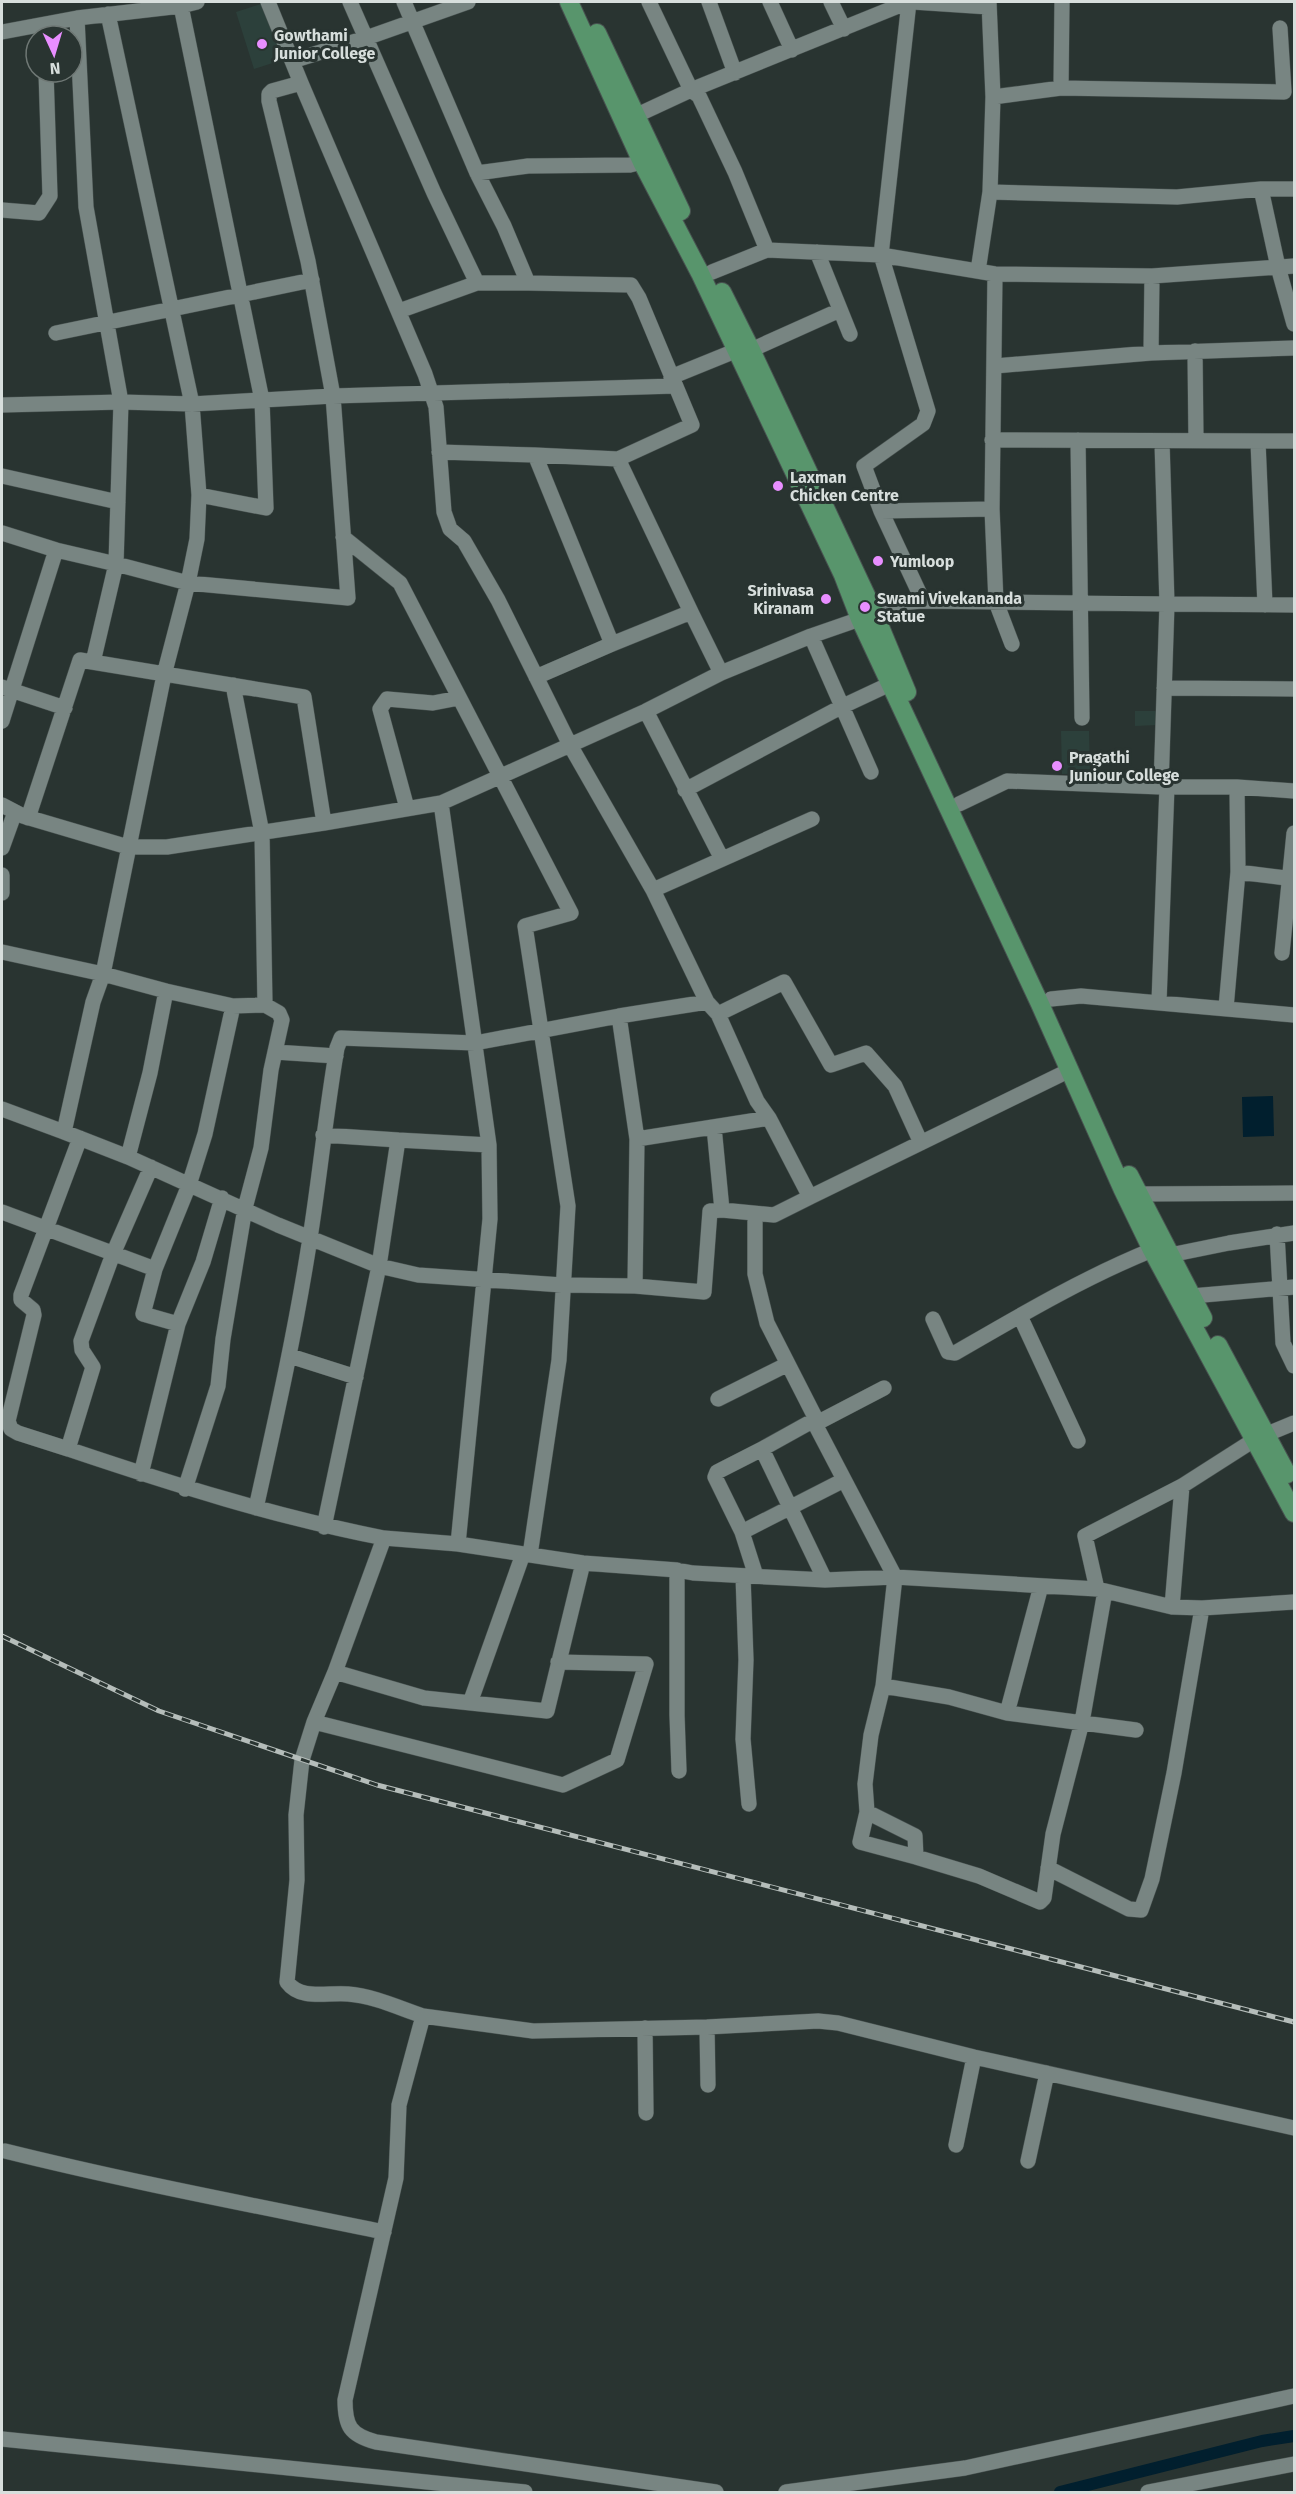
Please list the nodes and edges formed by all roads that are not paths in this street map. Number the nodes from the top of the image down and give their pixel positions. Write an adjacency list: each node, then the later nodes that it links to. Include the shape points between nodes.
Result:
1 (197, 2): 16 (street)
2 (268, 2): 27 (street)
3 (350, 2): 25 (street)
4 (404, 2): 19 (street)
5 (468, 2): 19 (street)
6 (569, 2): 35 (main road)
7 (582, 2): 34 (main road)
8 (649, 2): 32 (street)
9 (709, 2): 28 (street)
10 (770, 2): 26 (street)
11 (831, 2): 22 (street)
12 (908, 2): 22 (street); 43 (street)
13 (914, 2): 15 (street)
14 (1062, 2): 31 (street)
15 (989, 4): 33 (street)
16 (181, 6): 17 (street); 53 (street)
17 (108, 14): 18 (street); 54 (street)
18 (77, 18): 20 (street); 57 (street, via 86,207)
19 (413, 21): 25 (street); 36 (street)
20 (60, 24)
21 (1280, 28): 31 (street, via 1284,92)
22 (844, 29): 26 (street)
23 (24, 31): 24 (street)
24 (2, 32)
25 (366, 38): 27 (street); 51 (street)
26 (792, 50): 28 (street)
27 (292, 61): 29 (street)
28 (735, 74): 32 (street)
29 (301, 83): 50 (street, via 272,91 269,101); 56 (street)
30 (46, 84): 40 (street, via 50,196 39,213)
31 (1061, 88): 33 (street)
32 (691, 90): 34 (street); 41 (street, via 699,96)
33 (993, 97): 39 (street)
34 (635, 116): 47 (main road)
35 (642, 162): 36 (street); 62 (main road)
36 (477, 172): 52 (street)
37 (1261, 189): 38 (street); 39 (street, via 1177,198); 45 (street)
38 (1294, 189)
39 (990, 192): 46 (street)
40 (2, 210)
41 (767, 250): 42 (street); 47 (street)
42 (817, 252): 43 (street); 55 (street)
43 (881, 255): 46 (street); 86 (street, via 928,411 923,424 864,466)
44 (1294, 266): 45 (street)
45 (1278, 267): 49 (street); 58 (street)
46 (978, 271): 48 (street)
47 (712, 273): 62 (main road)
48 (995, 274): 49 (street); 65 (street)
49 (1152, 276): 64 (street)
50 (312, 280): 53 (street); 68 (street)
51 (477, 283): 52 (street); 56 (street)
52 (528, 283): 66 (street, via 631,285)
53 (241, 294): 54 (street); 69 (street)
54 (173, 308): 57 (street); 71 (street)
55 (840, 310): 60 (street); 62 (street)
56 (399, 311): 67 (street)
57 (107, 324): 59 (street); 70 (street)
58 (1294, 324)
59 (56, 333)
60 (850, 334)
61 (1294, 348): 63 (street)
62 (743, 351): 66 (street); 99 (main road, via 843,575)
63 (1195, 351): 64 (street); 75 (street)
64 (1151, 353): 65 (street)
65 (995, 366): 73 (street)
66 (673, 381): 67 (street); 81 (street, via 692,425)
67 (432, 393): 68 (street); 79 (street)
68 (333, 396): 69 (street); 88 (street)
69 (262, 400): 71 (street); 83 (street, via 266,508)
70 (122, 402): 71 (street); 72 (street); 84 (street)
71 (192, 404): 83 (street)
72 (2, 405)
73 (992, 440): 74 (street); 85 (street)
74 (1078, 440): 77 (street); 94 (street)
75 (1196, 441): 77 (street); 78 (street)
76 (1294, 441): 78 (street)
77 (1162, 442): 95 (street)
78 (1258, 442): 96 (street)
79 (439, 452): 80 (street); 106 (street, via 444,512 450,529 464,541)
80 (535, 455): 81 (street); 101 (street)
81 (618, 459): 98 (street)
82 (2, 476): 84 (street)
83 (199, 495): 91 (street, via 197,539)
84 (118, 502): 90 (street)
85 (992, 509): 86 (street); 93 (street)
86 (881, 511): 92 (street)
87 (2, 533): 89 (street)
88 (343, 537): 91 (street, via 348,598); 112 (street, via 400,584)
89 (56, 550): 90 (street); 109 (street)
90 (116, 564): 91 (street); 103 (street)
91 (188, 583): 105 (street)
92 (923, 601): 93 (street); 99 (street, via 897,603)
93 (996, 602): 94 (street); 102 (street)
94 (1080, 604): 95 (street); 116 (street)
95 (1167, 604): 96 (street); 110 (street)
96 (1264, 605): 97 (street)
97 (1294, 605)
98 (692, 612): 101 (street); 104 (street)
99 (866, 615): 100 (street); 107 (main road); 126 (main road, via 901,678)
100 (812, 636): 104 (street); 113 (street)
101 (612, 644): 106 (street)
102 (1012, 644)
103 (93, 662): 105 (street); 114 (street, via 80,660)
104 (721, 673): 115 (street)
105 (164, 675): 108 (street); 133 (street)
106 (536, 677): 118 (street)
107 (890, 684): 113 (street); 158 (main road)
108 (233, 685): 130 (street, via 304,697); 132 (street)
109 (7, 688): 114 (street); 117 (street)
110 (1164, 688): 111 (street); 121 (street)
111 (1294, 689)
112 (459, 698): 120 (street); 127 (street, via 434,703 387,699 380,709)
113 (841, 707): 119 (street); 123 (street)
114 (65, 708): 128 (street)
115 (646, 711): 118 (street); 123 (street)
116 (1082, 718)
117 (2, 721)
118 (570, 745): 120 (street); 139 (street)
119 (870, 772)
120 (500, 777): 125 (street); 154 (street, via 571,913 525,926)
121 (1164, 786): 122 (street); 126 (street, via 1007,781); 147 (street)
122 (1237, 787): 124 (street); 136 (street)
123 (685, 790): 135 (street)
124 (1294, 791)
125 (441, 803): 127 (street); 155 (street)
126 (959, 804): 145 (main road)
127 (406, 808): 130 (street)
128 (17, 813): 133 (street); 134 (street)
129 (812, 819): 135 (street)
130 (324, 823): 132 (street)
131 (1294, 833): 138 (street)
132 (262, 834): 133 (street, via 167,848); 148 (street)
133 (128, 847): 143 (street)
134 (2, 848)
135 (722, 859): 139 (street)
136 (1238, 872): 138 (street); 150 (street)
137 (2, 875): 140 (street)
138 (1292, 879): 142 (street)
139 (652, 890): 146 (street)
140 (2, 893)
141 (2, 952): 143 (street)
142 (1282, 953)
143 (104, 974): 144 (street); 162 (street, via 93,1002)
144 (166, 990): 149 (street); 169 (street)
145 (1052, 999): 147 (street, via 1081,996); 173 (main road)
146 (707, 1002): 151 (street); 153 (street)
147 (1159, 1002): 150 (street)
148 (265, 1005): 149 (street); 156 (street, via 282,1016)
149 (233, 1006): 171 (street, via 205,1134)
150 (1227, 1008): 152 (street)
151 (718, 1014): 160 (street, via 757,1101); 167 (street, via 784,982 831,1065 867,1053 894,1086)
152 (1294, 1015)
153 (619, 1016): 154 (street); 165 (street)
154 (541, 1032): 155 (street); 190 (street, via 567,1206)
155 (475, 1043): 157 (street, via 347,1037 341,1038); 168 (street)
156 (275, 1052): 157 (street); 176 (street, via 261,1148)
157 (336, 1056): 163 (street)
158 (1068, 1071): 167 (street); 184 (main road)
159 (2, 1109): 162 (street)
160 (769, 1118): 161 (street); 174 (street)
161 (714, 1127): 165 (street); 177 (street)
162 (64, 1132): 164 (street)
163 (323, 1135): 166 (street); 183 (street)
164 (80, 1138): 169 (street); 180 (street)
165 (637, 1139): 191 (street)
166 (398, 1140): 168 (street); 187 (street)
167 (921, 1143): 174 (street)
168 (489, 1145): 189 (street, via 490,1219)
169 (129, 1157): 170 (street)
170 (151, 1167): 171 (street); 185 (street)
171 (189, 1185): 175 (street); 188 (street)
172 (1294, 1192): 173 (street)
173 (1138, 1194): 186 (main road)
174 (810, 1197): 179 (street, via 782,1212)
175 (222, 1198): 176 (street); 196 (street, via 203,1262)
176 (244, 1208): 183 (street); 212 (street, via 218,1386)
177 (722, 1210): 179 (street); 191 (street, via 710,1211 704,1292)
178 (2, 1212): 180 (street)
179 (755, 1214): 198 (street, via 759,1299 766,1323)
180 (45, 1229): 185 (street); 206 (street, via 21,1295 34,1315 8,1421 18,1433)
181 (1294, 1233): 182 (street)
182 (1277, 1234): 186 (street); 192 (street)
183 (310, 1238): 187 (street); 197 (street)
184 (1152, 1250): 194 (street); 204 (main road)
185 (113, 1254): 188 (street); 206 (street, via 81,1341 93,1367)
186 (1170, 1255): 193 (main road)
187 (379, 1266): 189 (street, via 418,1275); 200 (street)
188 (155, 1269): 196 (street, via 143,1314)
189 (485, 1280): 190 (street); 219 (street)
190 (562, 1285): 191 (street); 220 (street, via 559,1360)
191 (634, 1286)
192 (1287, 1288): 193 (street); 199 (street, via 1283,1343)
193 (1192, 1296): 204 (main road)
194 (1020, 1316): 195 (street, via 952,1353 948,1352); 205 (street)
195 (933, 1319)
196 (178, 1324): 208 (street)
197 (290, 1356): 200 (street); 214 (street)
198 (788, 1364): 202 (street); 207 (street, via 816,1419)
199 (1294, 1365)
200 (356, 1377): 216 (street)
201 (884, 1388): 209 (street, via 815,1424)
202 (718, 1398)
203 (1294, 1423): 204 (street)
204 (1259, 1437): 210 (street); 211 (main road); 215 (main road)
205 (1078, 1441)
206 (68, 1449): 208 (street)
207 (762, 1449): 213 (street); 217 (street, via 717,1472 715,1477)
208 (141, 1474): 212 (street)
209 (844, 1480): 213 (street); 224 (street)
210 (1182, 1486): 227 (street, via 1084,1536); 229 (street)
211 (1294, 1488)
212 (185, 1489): 214 (street)
213 (790, 1507): 217 (street); 225 (street)
214 (256, 1508): 216 (street)
215 (1294, 1513)
216 (324, 1527): 218 (street)
217 (742, 1532): 223 (street)
218 (384, 1538): 219 (street); 232 (street)
219 (458, 1544): 220 (street)
220 (526, 1554): 221 (street); 234 (street)
221 (583, 1563): 222 (street); 231 (street)
222 (677, 1570): 223 (street); 239 (street)
223 (749, 1576): 225 (street); 240 (street, via 743,1739)
224 (895, 1577): 225 (street); 226 (street); 233 (street)
225 (825, 1580)
226 (1041, 1586): 227 (street); 235 (street)
227 (1101, 1590): 229 (street); 237 (street)
228 (1294, 1602): 230 (street)
229 (1172, 1607): 230 (street)
230 (1202, 1608): 243 (street, via 1170,1794 1152,1879 1140,1910 1128,1909)
231 (558, 1662): 234 (street, via 547,1711); 236 (street, via 646,1664 617,1760 563,1785)
232 (335, 1672): 234 (street, via 424,1698); 236 (street)
233 (884, 1686): 235 (street); 241 (street, via 870,1745 865,1784)
234 (470, 1703)
235 (1007, 1713): 237 (street)
236 (314, 1722): 244 (street, via 302,1760 296,1815 297,1880 287,1982 302,1994 367,1997)
237 (1082, 1722): 238 (street); 243 (street)
238 (1136, 1730)
239 (679, 1771)
240 (749, 1804)
241 (867, 1812): 242 (street, via 915,1836); 242 (street, via 860,1842)
242 (916, 1857): 243 (street, via 979,1876 1040,1902 1044,1898)
243 (1047, 1868)
244 (423, 2016): 246 (street, via 533,2031); 255 (street, via 399,2105 396,2178)
245 (707, 2027): 246 (street); 247 (street, via 818,2021); 249 (street)
246 (645, 2028): 250 (street)
247 (974, 2057): 248 (street); 252 (street)
248 (1047, 2073): 251 (street); 254 (street)
249 (708, 2085)
250 (646, 2113)
251 (1294, 2128)
252 (956, 2145)
253 (5, 2151): 255 (street)
254 (1028, 2161)
255 (384, 2232): 260 (street, via 345,2400 345,2416 351,2431 376,2442)
256 (1294, 2396): 261 (street, via 965,2468)
257 (2, 2439): 259 (street)
258 (1294, 2467): 262 (street)
259 (525, 2493)
260 (716, 2493)
261 (786, 2493)
262 (1148, 2493)

